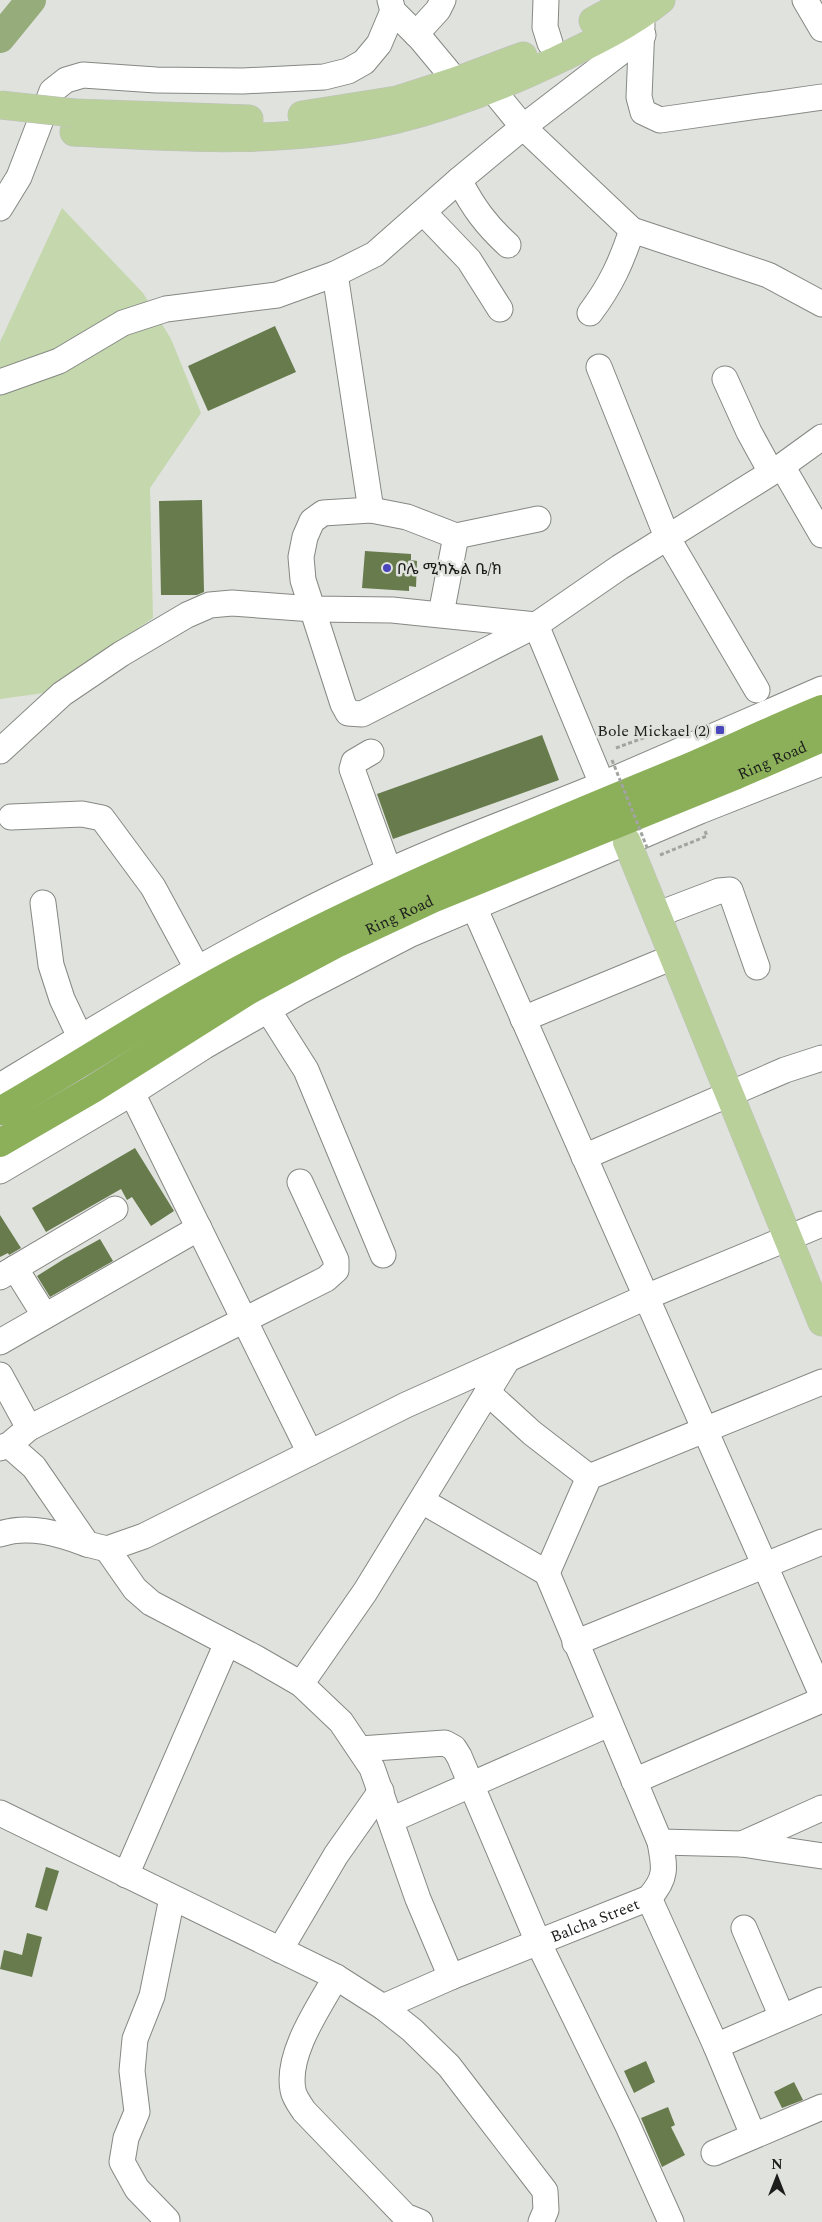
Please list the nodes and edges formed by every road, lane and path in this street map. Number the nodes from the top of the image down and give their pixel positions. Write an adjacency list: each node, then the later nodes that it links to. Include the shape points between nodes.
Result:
1 (442, 0): 7 (street)
2 (546, 0): 8 (street, via 545,27)
3 (805, 0): 6 (street)
4 (391, 5): 7 (street); 17 (street, via 379,44 364,62 348,71 324,77 243,81 83,75 66,80 52,90 19,177)
5 (642, 10): 8 (main road); 10 (main road, via 575,51); 11 (street, via 639,97 644,112 660,120); 15 (street)
6 (822, 29)
7 (418, 36): 9 (street)
8 (550, 43): 9 (main road, via 515,60)
9 (449, 73): 13 (main road, via 397,100 328,113 267,119)
10 (492, 89): 13 (main road, via 393,120 345,130 289,136 197,138); 15 (street)
11 (822, 96)
12 (0, 106): 13 (main road, bridge)
13 (74, 122): 14 (main road)
14 (0, 124)
15 (523, 127): 16 (street); 19 (street)
16 (458, 180): 18 (street); 20 (street, via 486,225)
17 (0, 208)
18 (423, 212): 21 (street, via 375,254); 23 (street, via 469,260)
19 (632, 230): 22 (street, via 768,275); 24 (street, via 621,264)
20 (508, 245)
21 (335, 274): 27 (street, via 277,295 166,309 124,324 59,361); 30 (street)
22 (822, 304)
23 (500, 310)
24 (590, 313)
25 (599, 367): 34 (street)
26 (725, 379): 29 (street, via 749,432)
27 (0, 382)
28 (822, 437): 29 (street)
29 (777, 469): 32 (street); 34 (street)
30 (371, 510): 33 (street, via 407,517); 35 (street, via 323,513 312,521 301,557 303,580)
31 (538, 519): 33 (street)
32 (822, 535)
33 (456, 536): 36 (street)
34 (667, 537): 37 (street); 39 (street)
35 (312, 609): 36 (street); 37 (street, via 343,704 348,713 354,715 362,714); 42 (street, via 232,603 210,605 187,615 62,694)
36 (441, 614): 37 (street)
37 (536, 625): 46 (street)
38 (822, 689): 46 (street)
39 (757, 690)
40 (822, 709): 41 (highway, Ring Road)
41 (810, 742): 47 (street); 64 (highway, Ring Road, via 722,753 444,869 253,962); 65 (highway, Ring Road, via 737,775 432,898 338,943 248,991 93,1089)
42 (0, 752)
43 (371, 752): 50 (street, via 354,762 352,769)
44 (612, 760): 49 (path, bridge)
45 (822, 775): 47 (street, via 773,793)
46 (602, 784): 50 (street)
47 (700, 811): 49 (street)
48 (11, 817): 56 (street, via 82,814 102,818 153,887)
49 (638, 846): 52 (street); 53 (main road)
50 (389, 871): 56 (street)
51 (43, 903): 59 (street, via 51,965 62,999)
52 (474, 907): 57 (street, via 411,934); 58 (street)
53 (656, 915): 54 (main road); 55 (street, via 719,891 730,890)
54 (673, 957): 58 (street); 63 (main road)
55 (757, 967)
56 (197, 968): 59 (street)
57 (268, 1010): 62 (street); 73 (street, via 306,1070)
58 (523, 1019): 66 (street)
59 (81, 1039): 61 (street)
60 (822, 1058): 63 (street, via 785,1070)
61 (3, 1078)
62 (132, 1092): 67 (street); 71 (street)
63 (729, 1095): 66 (street); 72 (main road)
64 (0, 1112)
65 (0, 1143)
66 (584, 1157): 75 (street)
67 (0, 1171)
68 (300, 1182): 77 (street, via 336,1260 336,1270 326,1279)
69 (115, 1209): 74 (street)
70 (822, 1224): 72 (street)
71 (199, 1228): 76 (street); 77 (street)
72 (786, 1238): 75 (street); 78 (main road)
73 (383, 1255)
74 (8, 1273): 76 (street)
75 (646, 1297): 80 (street); 85 (street)
76 (45, 1316): 79 (street)
77 (243, 1319): 84 (street); 87 (street)
78 (822, 1322)
79 (0, 1342)
80 (506, 1362): 83 (street); 87 (street)
81 (0, 1375): 84 (street)
82 (822, 1382): 85 (street)
83 (487, 1392): 88 (street, via 532,1433); 89 (street)
84 (30, 1428): 86 (street)
85 (705, 1428): 88 (street); 93 (street)
86 (5, 1446): 92 (street, via 34,1467)
87 (310, 1453): 92 (street, via 144,1536)
88 (589, 1477): 94 (street)
89 (422, 1500): 94 (street); 97 (street, via 364,1592)
90 (0, 1534): 92 (street, via 31,1530 58,1533)
91 (822, 1542): 93 (street)
92 (97, 1546): 95 (street, via 151,1603)
93 (766, 1566): 96 (street); 98 (street)
94 (546, 1573): 96 (street)
95 (227, 1643): 97 (street); 111 (street)
96 (575, 1643): 100 (street)
97 (300, 1684): 101 (street, via 341,1722)
98 (822, 1695)
99 (822, 1700): 102 (street)
100 (610, 1724): 102 (street); 103 (street)
101 (360, 1749): 103 (street, via 445,1743 454,1748); 104 (street)
102 (634, 1781): 108 (street)
103 (471, 1784): 107 (street); 115 (street)
104 (381, 1791): 107 (street); 116 (street, via 336,1854)
105 (822, 1808): 109 (street)
106 (0, 1813): 111 (street)
107 (391, 1820): 118 (street, via 418,1899)
108 (660, 1842): 109 (street); 113 (street, via 664,1875)
109 (742, 1844): 110 (street)
110 (822, 1856)
111 (126, 1875): 112 (street)
112 (172, 1898): 116 (street); 126 (street, via 152,1996 135,2039 132,2071 137,2112 126,2138 122,2162 137,2189)
113 (649, 1898): 115 (street, Balcha Street); 122 (street, Balcha Street)
114 (744, 1928): 121 (street)
115 (538, 1942): 118 (street, Balcha Street); 129 (street)
116 (280, 1950): 117 (street)
117 (336, 1977): 120 (street); 127 (street, via 306,2030 292,2076 293,2092 304,2111 405,2216)
118 (452, 1977): 120 (street, Balcha Street)
119 (822, 2000): 121 (street)
120 (383, 2007): 128 (street, via 449,2066 545,2191 546,2210)
121 (782, 2017): 122 (street)
122 (716, 2046): 124 (street, Balcha Street)
123 (822, 2107): 124 (street)
124 (753, 2135): 125 (street)
125 (714, 2154)
126 (166, 2220)
127 (420, 2222)
128 (541, 2222)
129 (672, 2222)

